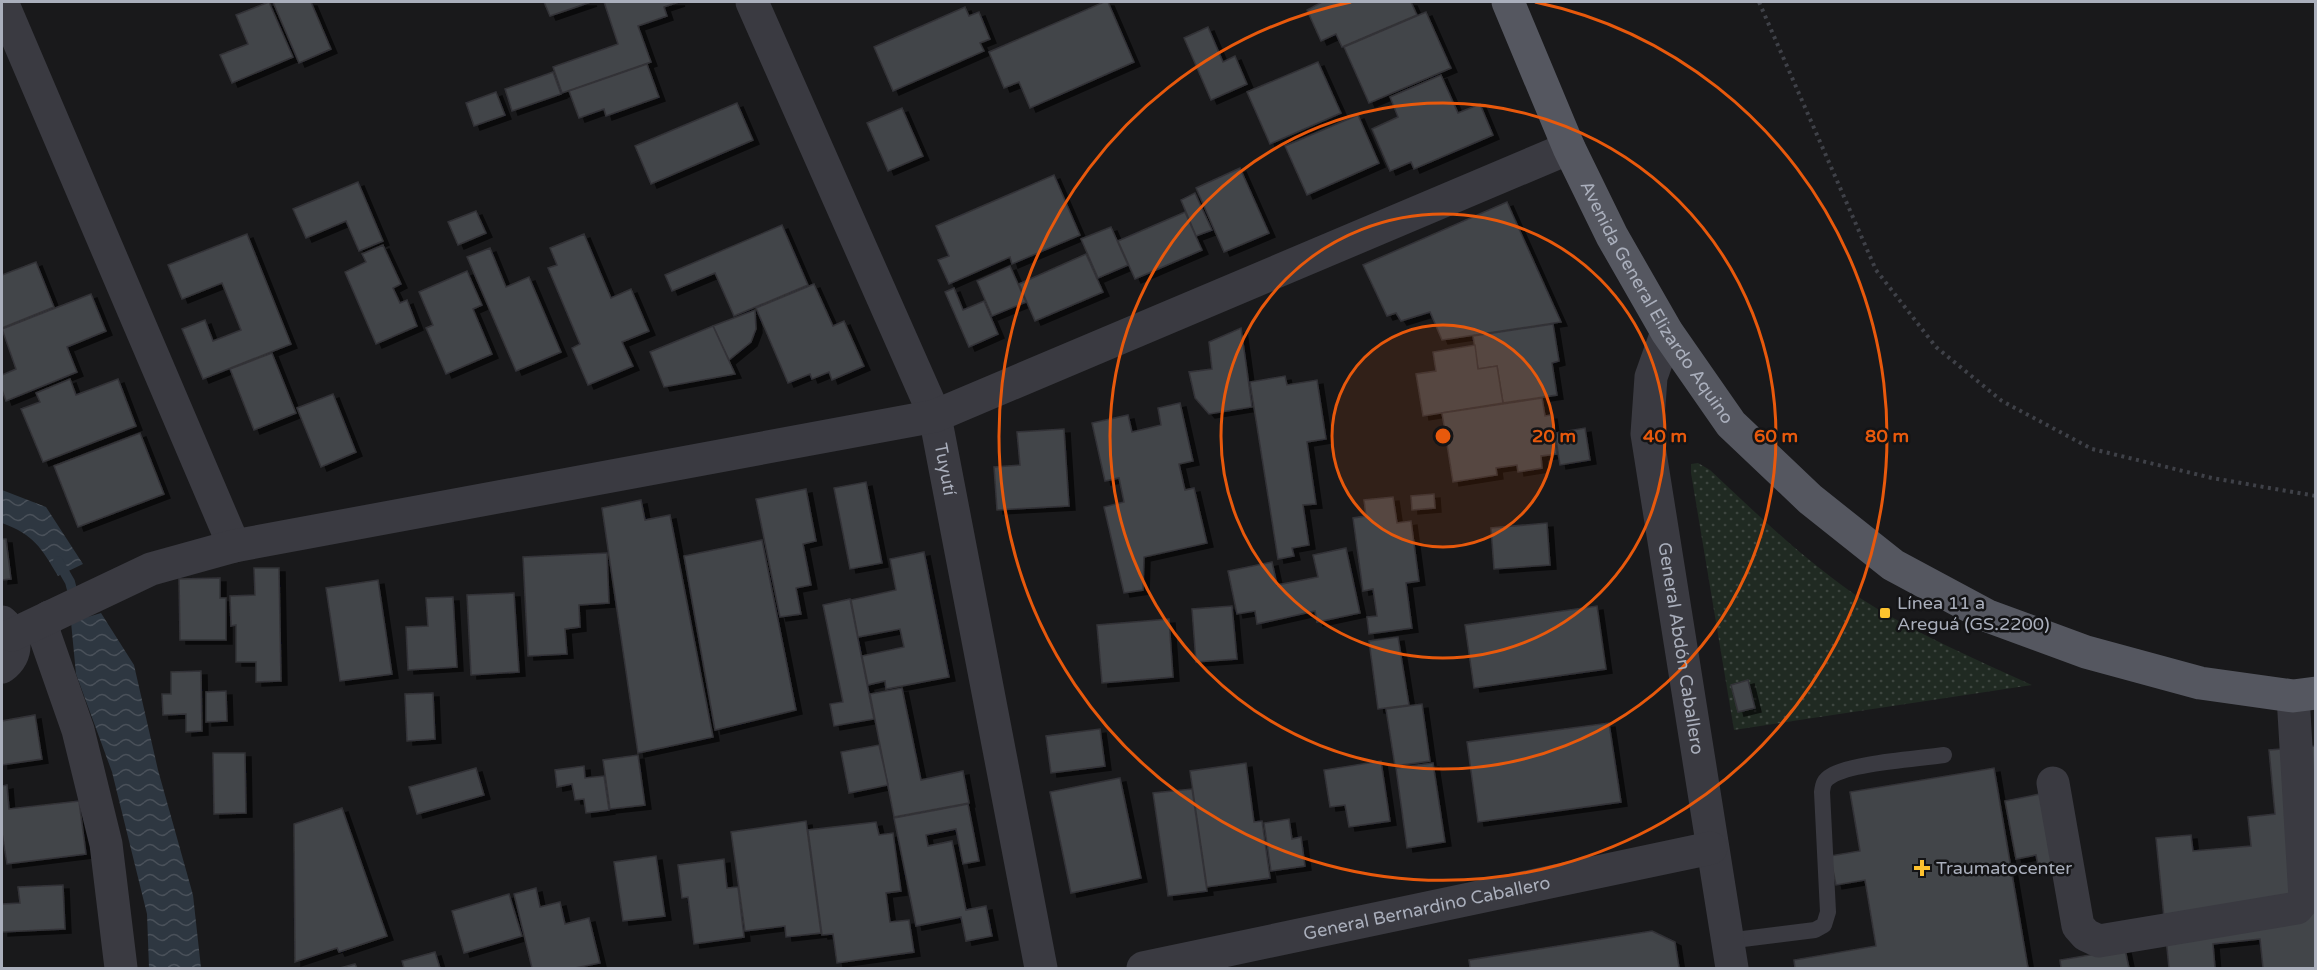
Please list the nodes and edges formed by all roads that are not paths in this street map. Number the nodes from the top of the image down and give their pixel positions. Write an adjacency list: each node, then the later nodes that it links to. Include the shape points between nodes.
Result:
1 (2, 2): 7 (street)
2 (752, 2): 6 (street, Tuyutí)
3 (1508, 2): 4 (main road, Avenida General Elizardo Aquino)
4 (1569, 148): 5 (main road, Avenida General Elizardo Aquino, via 1612,236); 6 (street)
5 (1667, 332): 11 (main road, Avenida General Elizardo Aquino, via 1731,424 1810,499 1893,565 1988,616 2086,652 2200,683); 14 (street, General Abdón Caballero, via 1651,377 1647,434)
6 (935, 416): 7 (street); 17 (street, Tuyutí)
7 (234, 546): 8 (street, via 150,569)
8 (49, 617): 9 (street); 16 (street, via 43,630 78,730 106,844)
9 (7, 629): 10 (street, via 13,652)
10 (2, 667)
11 (2304, 695): 13 (street, via 2305,898 2297,908 2099,941 2091,939 2078,926)
12 (1944, 755): 15 (lane, via 1848,770 1824,782 1821,792 1828,912 1824,925)
13 (2053, 783)
14 (1711, 848): 15 (street, General Abdón Caballero); 18 (street, General Bernardino Caballero)
15 (1729, 955)
16 (120, 969)
17 (1041, 969)
18 (1143, 969)

